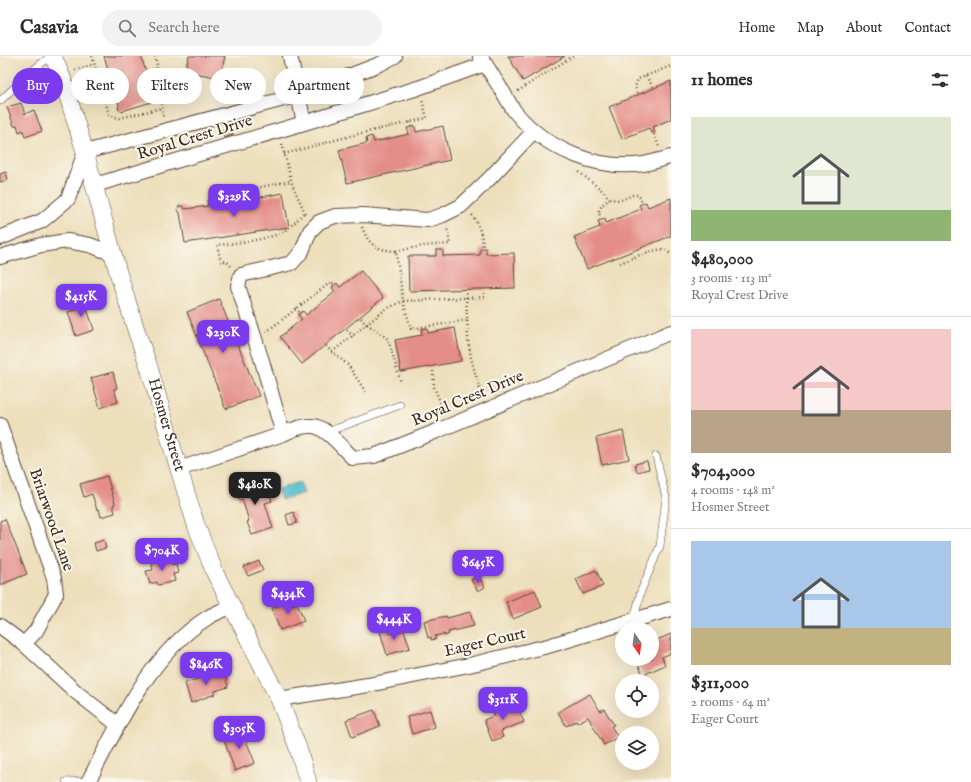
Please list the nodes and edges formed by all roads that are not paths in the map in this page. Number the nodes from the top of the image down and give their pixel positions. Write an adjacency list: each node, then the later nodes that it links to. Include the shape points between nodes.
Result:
1 (52, 56): 7 (lane); 12 (street, Hosmer Street)
2 (290, 56): 5 (street)
3 (394, 56): 6 (street, Royal Crest Drive)
4 (482, 60): 10 (street, Royal Crest Drive, via 418,88); 11 (street, Royal Crest Drive, via 515,112)
5 (293, 68)
6 (364, 70)
7 (0, 101)
8 (274, 102): 12 (street, Royal Crest Drive)
9 (301, 104): 10 (street)
10 (304, 123): 14 (street, Royal Crest Drive)
11 (534, 131): 13 (street, Royal Crest Drive, via 570,154 603,163 621,166 645,164); 22 (street, via 461,206 444,215 428,220 363,215 335,216 319,222 310,231 302,251 292,263 241,275 238,286)
12 (85, 152): 14 (street, Hosmer Street); 15 (street, via 68,200 42,221)
13 (665, 153)
14 (95, 186): 16 (street, Hosmer Street)
15 (0, 238)
16 (113, 254): 17 (street, via 90,245 67,241 41,245); 24 (street, Hosmer Street)
17 (0, 257)
18 (671, 332): 21 (street, Royal Crest Drive, via 374,456 353,458)
19 (400, 405): 21 (lane)
20 (0, 425): 29 (street, Briarwood Lane, via 54,578 56,594 36,631)
21 (327, 432): 22 (street, Royal Crest Drive, via 313,426)
22 (282, 434): 24 (street, Royal Crest Drive)
23 (656, 456): 27 (lane, via 666,498 660,546 641,591)
24 (179, 469): 25 (street, Hosmer Street, via 202,542)
25 (232, 606): 30 (street, Hosmer Street); 31 (street, via 207,618 178,642 141,687)
26 (671, 609): 27 (street, Eager Court)
27 (634, 619): 30 (street, Eager Court, via 548,646 469,665)
28 (0, 626): 29 (street)
29 (24, 644): 31 (street, via 76,692)
30 (279, 699): 34 (street, Hosmer Street)
31 (118, 725): 33 (street)
32 (66, 782): 33 (lane)
33 (88, 782)
34 (308, 782)

